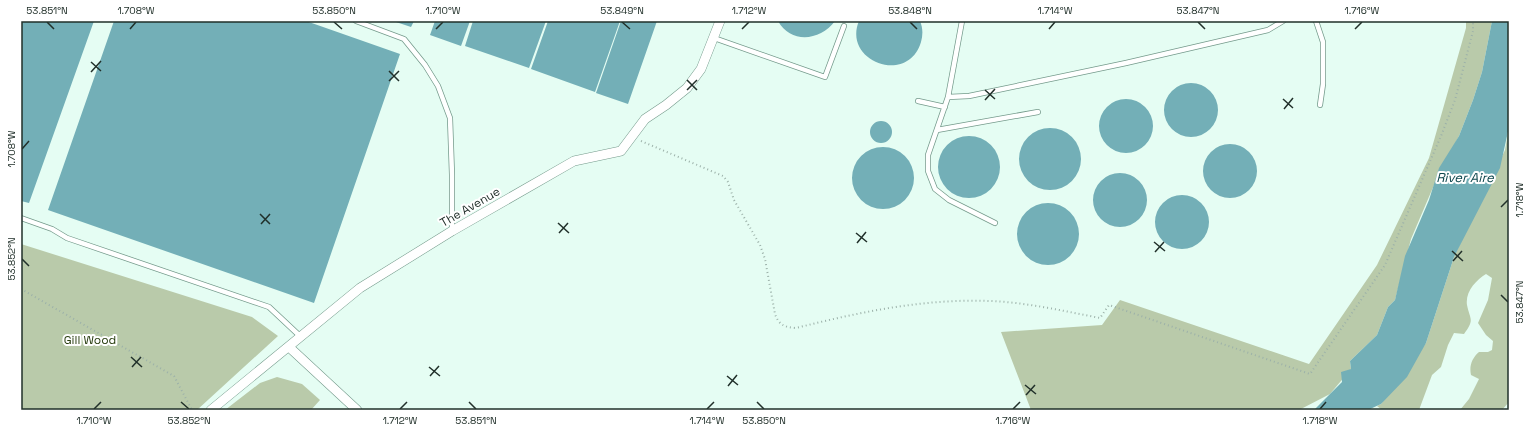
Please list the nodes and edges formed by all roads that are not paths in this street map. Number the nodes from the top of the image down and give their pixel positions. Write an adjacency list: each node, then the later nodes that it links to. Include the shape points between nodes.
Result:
1 (356, 21): 16 (lane, via 404,39 438,86 450,118)
2 (720, 21): 7 (street, The Avenue)
3 (962, 21): 8 (lane)
4 (1283, 21): 8 (lane, via 1268,30 1126,64 969,96)
5 (1316, 21): 10 (lane, via 1323,42)
6 (844, 26): 7 (lane, via 826,77)
7 (714, 38): 16 (street, The Avenue, via 701,69 687,88 645,119 621,151 574,161)
8 (948, 97): 11 (lane)
9 (918, 101): 11 (lane)
10 (1320, 105)
11 (945, 107): 13 (lane)
12 (1038, 112): 13 (lane)
13 (936, 130): 15 (lane, via 928,155 928,171 935,189 949,200)
14 (21, 218): 17 (lane, via 52,229 67,238 269,308)
15 (995, 223)
16 (452, 231): 17 (street, The Avenue, via 360,288)
17 (301, 337): 18 (street, The Avenue)
18 (289, 347): 19 (street, The Avenue); 20 (street)
19 (211, 410)
20 (357, 410)

